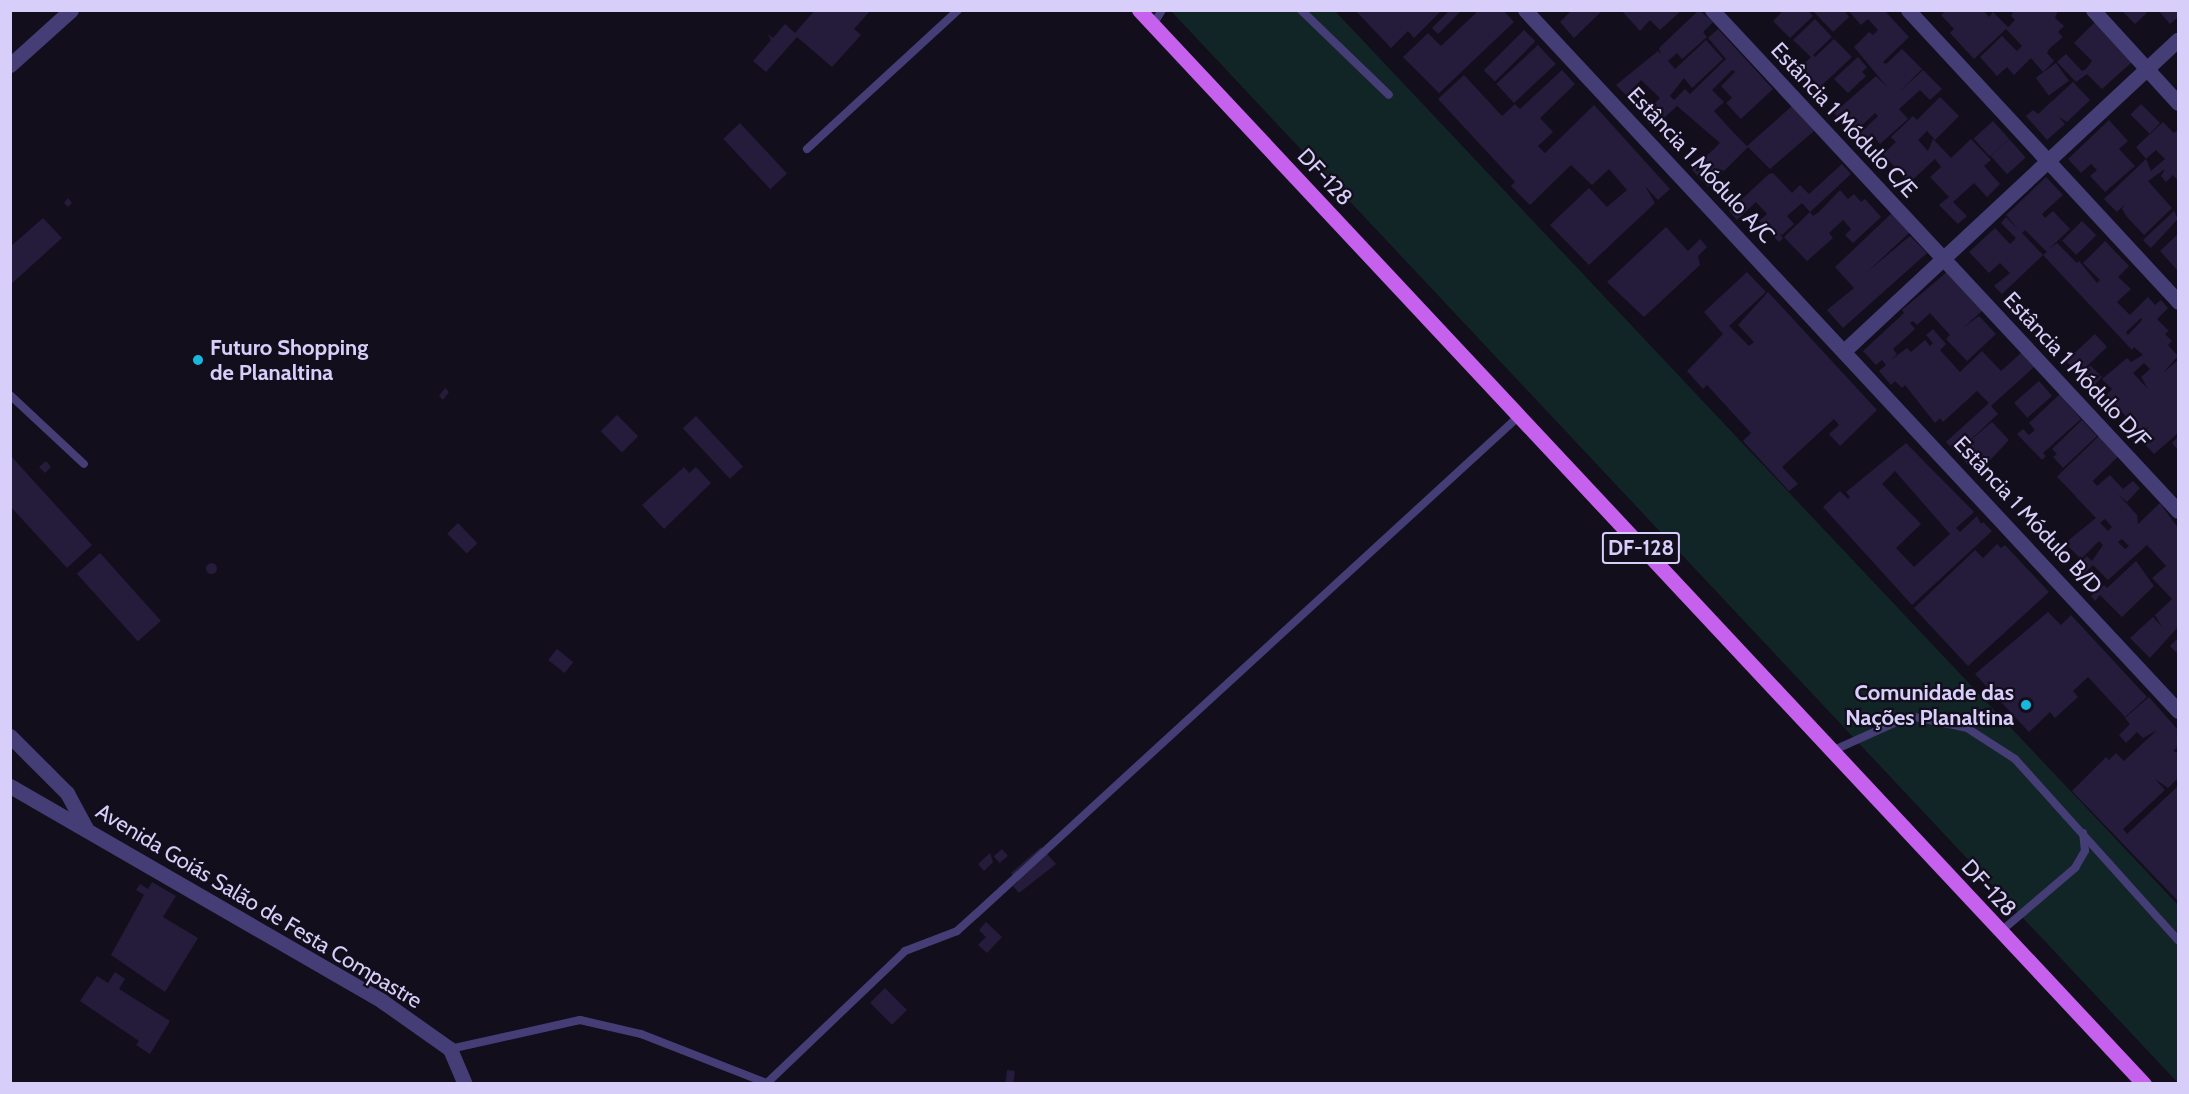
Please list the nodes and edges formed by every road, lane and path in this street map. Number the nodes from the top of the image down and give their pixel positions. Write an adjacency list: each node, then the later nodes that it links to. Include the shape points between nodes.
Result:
1 (70, 10): 12 (street)
2 (958, 10): 16 (lane)
3 (1139, 10): 10 (main road, DF-128 / DF-128)
4 (1161, 10): 10 (lane)
5 (1301, 10): 14 (lane)
6 (1525, 10): 20 (street, Estância 1 Módulo A/C)
7 (1712, 10): 18 (street, Estância 1 Módulo C/E)
8 (1908, 10): 17 (street)
9 (2093, 10): 13 (street)
10 (1153, 25): 22 (main road, DF-128 / DF-128)
11 (2178, 40): 13 (street)
12 (10, 65)
13 (2147, 70): 15 (street); 17 (street)
14 (1389, 94)
15 (2178, 103)
16 (807, 149)
17 (2046, 159): 18 (street); 19 (street)
18 (1943, 260): 20 (street); 24 (street, Estância 1 Módulo D/F)
19 (2178, 302)
20 (1845, 350): 25 (street, Estância 1 Módulo B/D)
21 (10, 395): 23 (lane)
22 (1518, 417): 27 (main road, DF-128 / DF-128); 33 (lane, via 957,931 905,951 767,1083 641,1034 580,1020)
23 (84, 464)
24 (2178, 511)
25 (2178, 711)
26 (10, 736): 29 (street, via 67,793)
27 (1830, 751): 30 (lane, via 1910,716 1967,728 2015,759); 31 (main road, DF-128 / DF-128)
28 (10, 786): 29 (street, Avenida Goiás Salão de Festa Compastre)
29 (87, 830): 33 (street, Avenida Goiás Salão de Festa Compastre, via 382,1001)
30 (2083, 833): 31 (lane, via 2085,851 2075,868); 32 (lane)
31 (2000, 932): 35 (main road, DF-128 / DF-128)
32 (2178, 940)
33 (450, 1049): 34 (street)
34 (465, 1083)
35 (2144, 1083)

